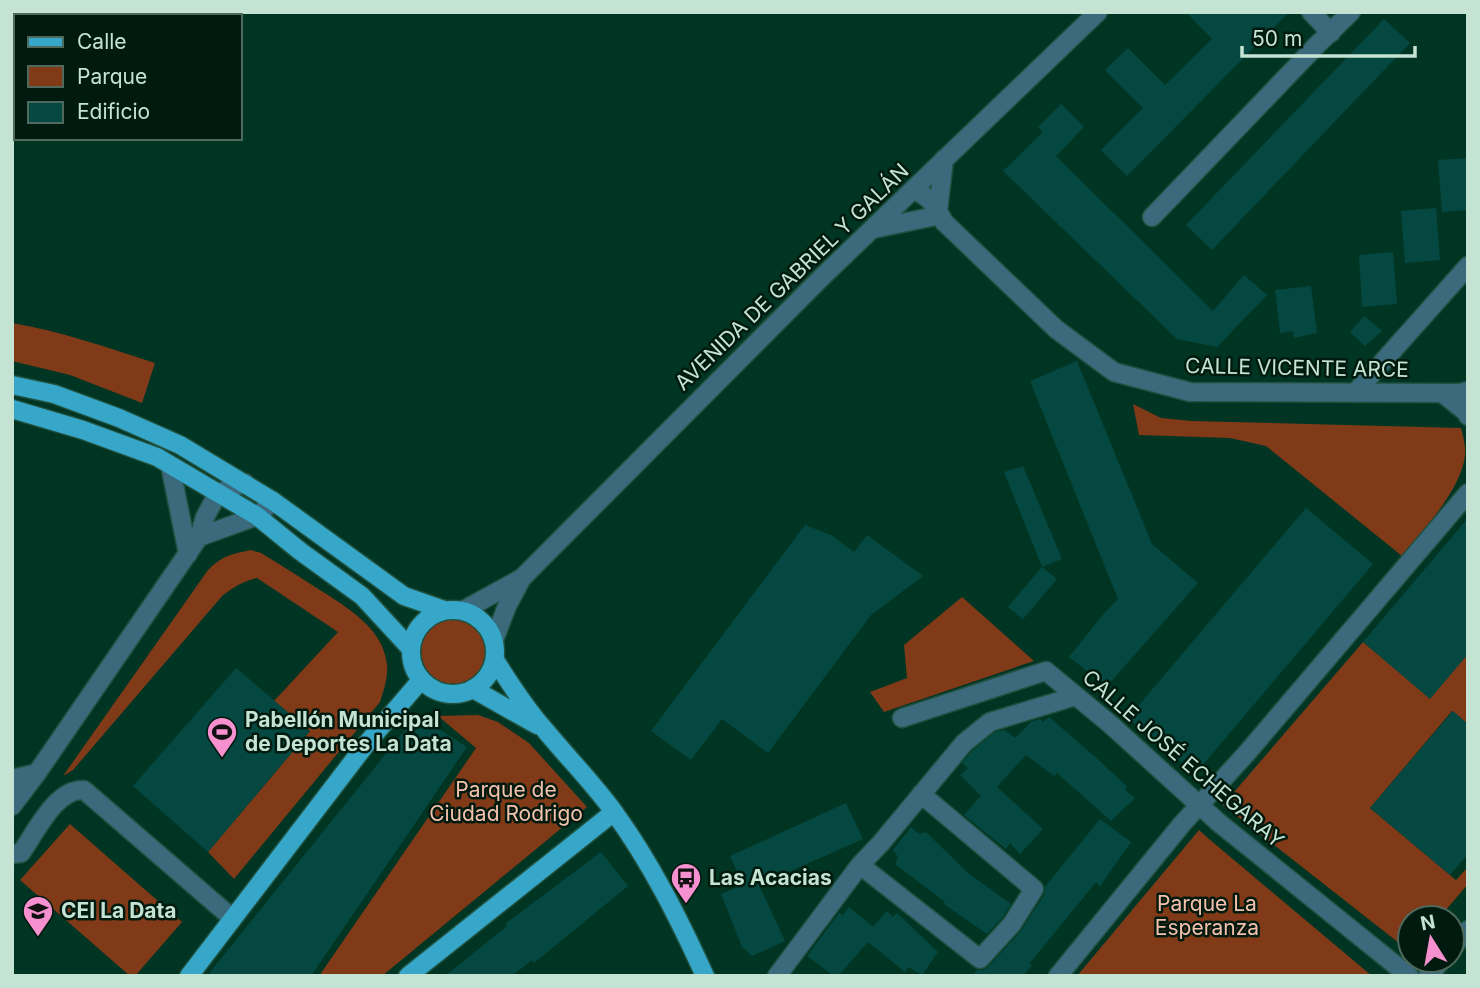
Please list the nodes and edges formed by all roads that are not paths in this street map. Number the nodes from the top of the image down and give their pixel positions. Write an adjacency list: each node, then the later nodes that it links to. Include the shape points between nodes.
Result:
1 (1098, 12): 5 (street, AVENIDA DE GABRIEL Y GALÁN)
2 (1311, 12): 4 (street)
3 (1351, 12): 4 (street)
4 (1331, 33): 8 (street)
5 (944, 159): 6 (street, AVENIDA DE GABRIEL Y GALÁN); 7 (street)
6 (913, 190): 7 (street, CALLE VICENTE ARCE, via 922,211); 9 (street, AVENIDA DE GABRIEL Y GALÁN)
7 (938, 217): 9 (street); 12 (street, CALLE VICENTE ARCE, via 1056,329 1114,372 1190,392)
8 (1152, 217)
9 (873, 229): 25 (street, AVENIDA DE GABRIEL Y GALÁN)
10 (1468, 266): 12 (street)
11 (12, 385): 18 (main road, via 54,394 119,418 180,445)
12 (1355, 393): 13 (street, CALLE VICENTE ARCE)
13 (1441, 393): 14 (street, CALLE VICENTE ARCE); 16 (street)
14 (1465, 393)
15 (12, 409): 17 (main road, via 83,430)
16 (1468, 416)
17 (170, 465): 19 (main road); 24 (street)
18 (245, 484): 19 (street); 21 (main road)
19 (218, 493): 22 (main road); 23 (street)
20 (1468, 493): 39 (street)
21 (273, 500): 22 (street); 26 (main road, via 404,596)
22 (257, 516): 23 (street); 29 (main road, via 362,596)
23 (199, 537): 24 (street)
24 (188, 554): 36 (street)
25 (522, 578): 27 (street, AVENIDA DE GABRIEL Y GALÁN); 28 (street, AVENIDA DE GABRIEL Y GALÁN)
26 (444, 610): 27 (main road); 29 (main road, via 422,623)
27 (464, 611): 28 (main road, via 488,626)
28 (494, 640): 30 (main road)
29 (411, 649): 31 (main road)
30 (495, 660): 32 (main road, via 491,672); 35 (main road)
31 (421, 680): 32 (main road, via 436,691); 44 (main road)
32 (473, 689): 35 (main road)
33 (1076, 696): 34 (street, CALLE JOSÉ ECHEGARAY, via 1046,671); 38 (street, via 990,722 964,743); 39 (street, CALLE JOSÉ ECHEGARAY)
34 (902, 718)
35 (544, 729): 41 (main road)
36 (37, 773): 37 (street); 40 (street)
37 (12, 779)
38 (921, 794): 43 (street); 43 (street, via 1034,889 1012,924 980,959)
39 (1199, 805): 49 (street); 50 (street, CALLE JOSÉ ECHEGARAY)
40 (12, 806)
41 (614, 812): 46 (main road); 47 (main road, via 680,919)
42 (12, 854): 44 (street, via 21,853 57,801 72,791 85,790)
43 (860, 865): 48 (street)
44 (232, 918): 45 (main road)
45 (190, 976)
46 (408, 976)
47 (705, 976)
48 (777, 976)
49 (1058, 976)
50 (1409, 976)

